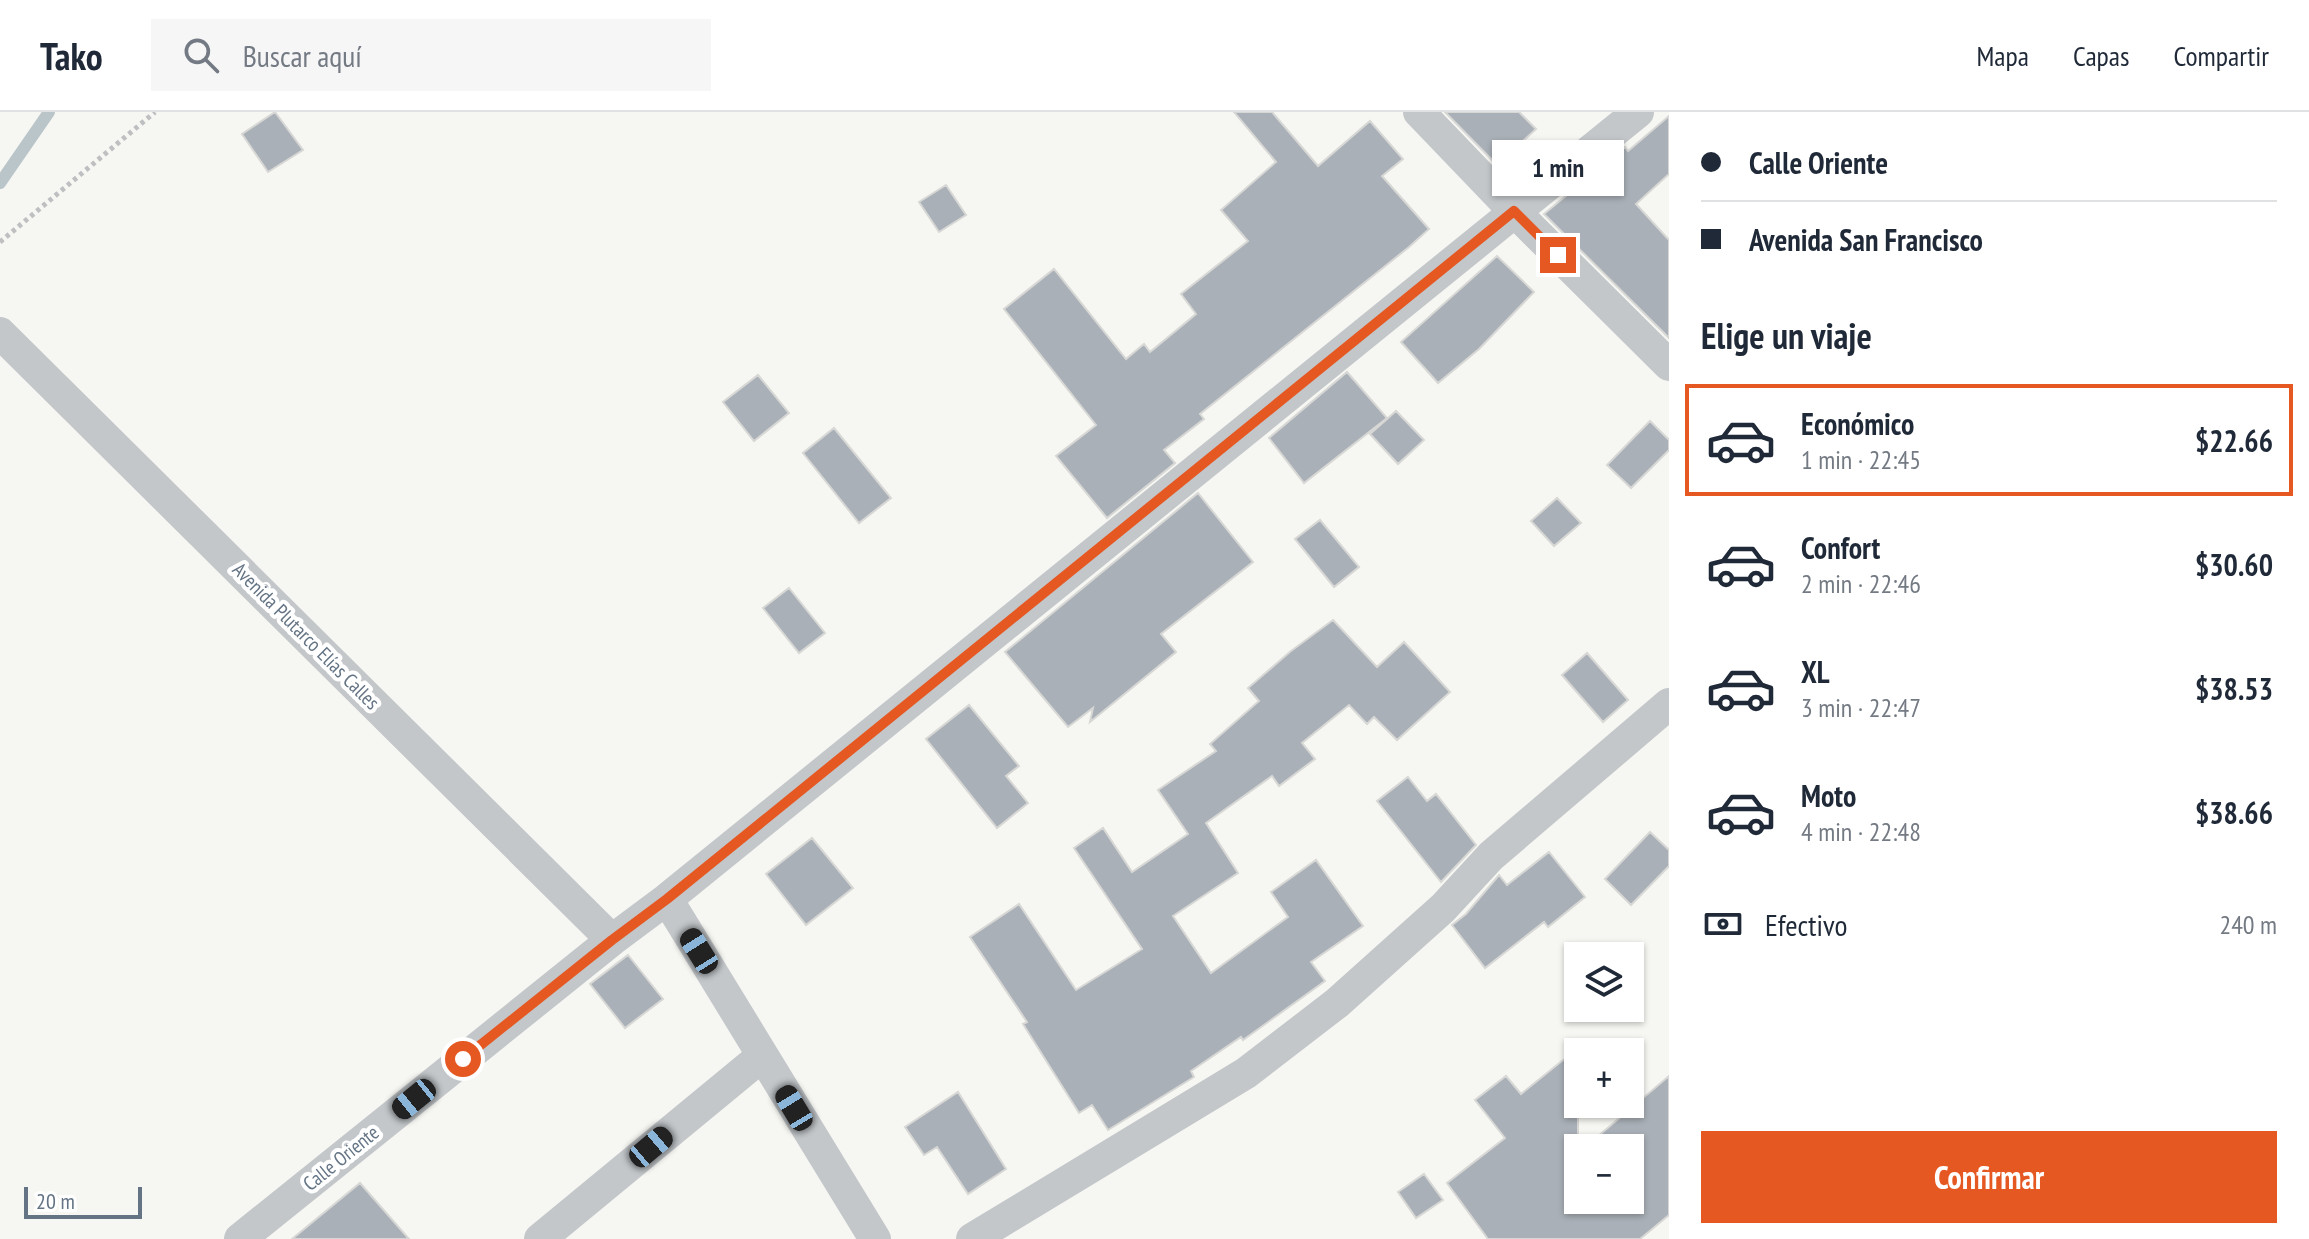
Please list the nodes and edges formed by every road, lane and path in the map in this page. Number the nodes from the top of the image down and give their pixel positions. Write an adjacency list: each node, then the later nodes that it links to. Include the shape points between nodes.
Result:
1 (155, 112): 5 (path)
2 (1419, 112): 4 (street)
3 (1638, 112): 4 (street, Calle Oriente)
4 (1514, 211): 7 (street); 9 (street, Calle Oriente)
5 (0, 242)
6 (0, 333): 10 (street, Avenida Plutarco Elías Calles)
7 (1669, 365)
8 (1669, 704): 15 (street, via 1491,856 1443,908 1337,1003 1246,1073)
9 (667, 899): 10 (street, Calle Oriente); 11 (street)
10 (612, 940): 12 (street, Calle Oriente)
11 (762, 1056): 13 (street); 14 (street)
12 (240, 1239)
13 (540, 1239)
14 (875, 1239)
15 (972, 1239)

